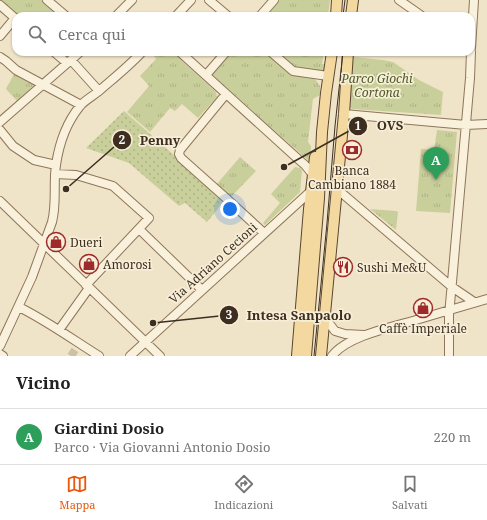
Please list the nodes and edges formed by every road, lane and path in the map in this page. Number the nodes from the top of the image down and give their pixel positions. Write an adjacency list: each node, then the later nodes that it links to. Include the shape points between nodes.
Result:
1 (47, 0): 11 (street)
2 (132, 0): 12 (street)
3 (191, 0): 13 (street)
4 (209, 0): 14 (street)
5 (274, 0): 15 (street)
6 (337, 0): 16 (main road)
7 (353, 0): 17 (main road)
8 (399, 0): 18 (street)
9 (474, 0): 19 (street)
10 (0, 5): 20 (street)
11 (61, 12)
12 (120, 12)
13 (180, 12)
14 (223, 12)
15 (264, 12)
16 (336, 12)
17 (352, 12)
18 (416, 12)
19 (473, 12)
20 (12, 15)
21 (12, 22): 22 (street)
22 (0, 36)
23 (60, 56): 33 (street)
24 (76, 56): 33 (street)
25 (138, 56): 37 (street)
26 (185, 56): 34 (street)
27 (222, 56): 34 (street)
28 (276, 56): 35 (street, via 293,71)
29 (331, 56): 35 (main road)
30 (348, 56): 40 (main road)
31 (471, 56): 43 (street)
32 (0, 57): 36 (street, via 16,70)
33 (69, 62): 36 (street); 37 (street)
34 (206, 74): 38 (street)
35 (328, 76): 45 (main road)
36 (43, 85): 39 (street); 41 (street)
37 (99, 91): 39 (street)
38 (226, 94): 48 (street, via 298,158); 55 (street, via 180,150 181,158)
39 (81, 105): 46 (street, via 66,130)
40 (344, 114): 43 (street); 49 (main road)
41 (0, 122)
42 (487, 124): 43 (street)
43 (466, 125): 58 (street)
44 (0, 130): 46 (street, via 13,146 34,160)
45 (322, 132): 48 (main road, via 315,152); 78 (main road)
46 (56, 164): 47 (street)
47 (55, 174): 54 (street, via 76,175 113,186 148,218); 56 (street, via 54,214)
48 (313, 175): 50 (main road)
49 (337, 189): 58 (street); 64 (main road)
50 (311, 191): 52 (street, Via Adriano Cecioni); 53 (main road)
51 (0, 201): 56 (street)
52 (295, 205): 53 (street, via 306,206); 55 (street, Via Adriano Cecioni)
53 (309, 209): 73 (main road)
54 (138, 229): 57 (street); 59 (street)
55 (264, 233): 59 (street, Via Adriano Cecioni)
56 (45, 244): 57 (street); 62 (street)
57 (88, 286): 65 (street); 69 (street)
58 (452, 287): 61 (street); 63 (street)
59 (202, 290): 69 (street, Via Adriano Cecioni)
60 (487, 299): 61 (street)
61 (474, 302): 63 (street)
62 (19, 307): 65 (street); 67 (street)
63 (449, 310): 68 (street); 80 (street)
64 (325, 314): 66 (street); 79 (main road)
65 (59, 330): 75 (street, via 77,347)
66 (334, 331): 68 (street); 71 (street, via 339,341)
67 (3, 333): 70 (street)
68 (367, 335): 71 (street, via 343,346)
69 (145, 342): 76 (street, Via Adriano Cecioni); 77 (street)
70 (0, 346)
71 (335, 353)
72 (0, 354): 74 (street)
73 (297, 354)
74 (3, 356)
75 (99, 356)
76 (130, 356)
77 (160, 356)
78 (306, 356)
79 (321, 356)
80 (449, 356)

